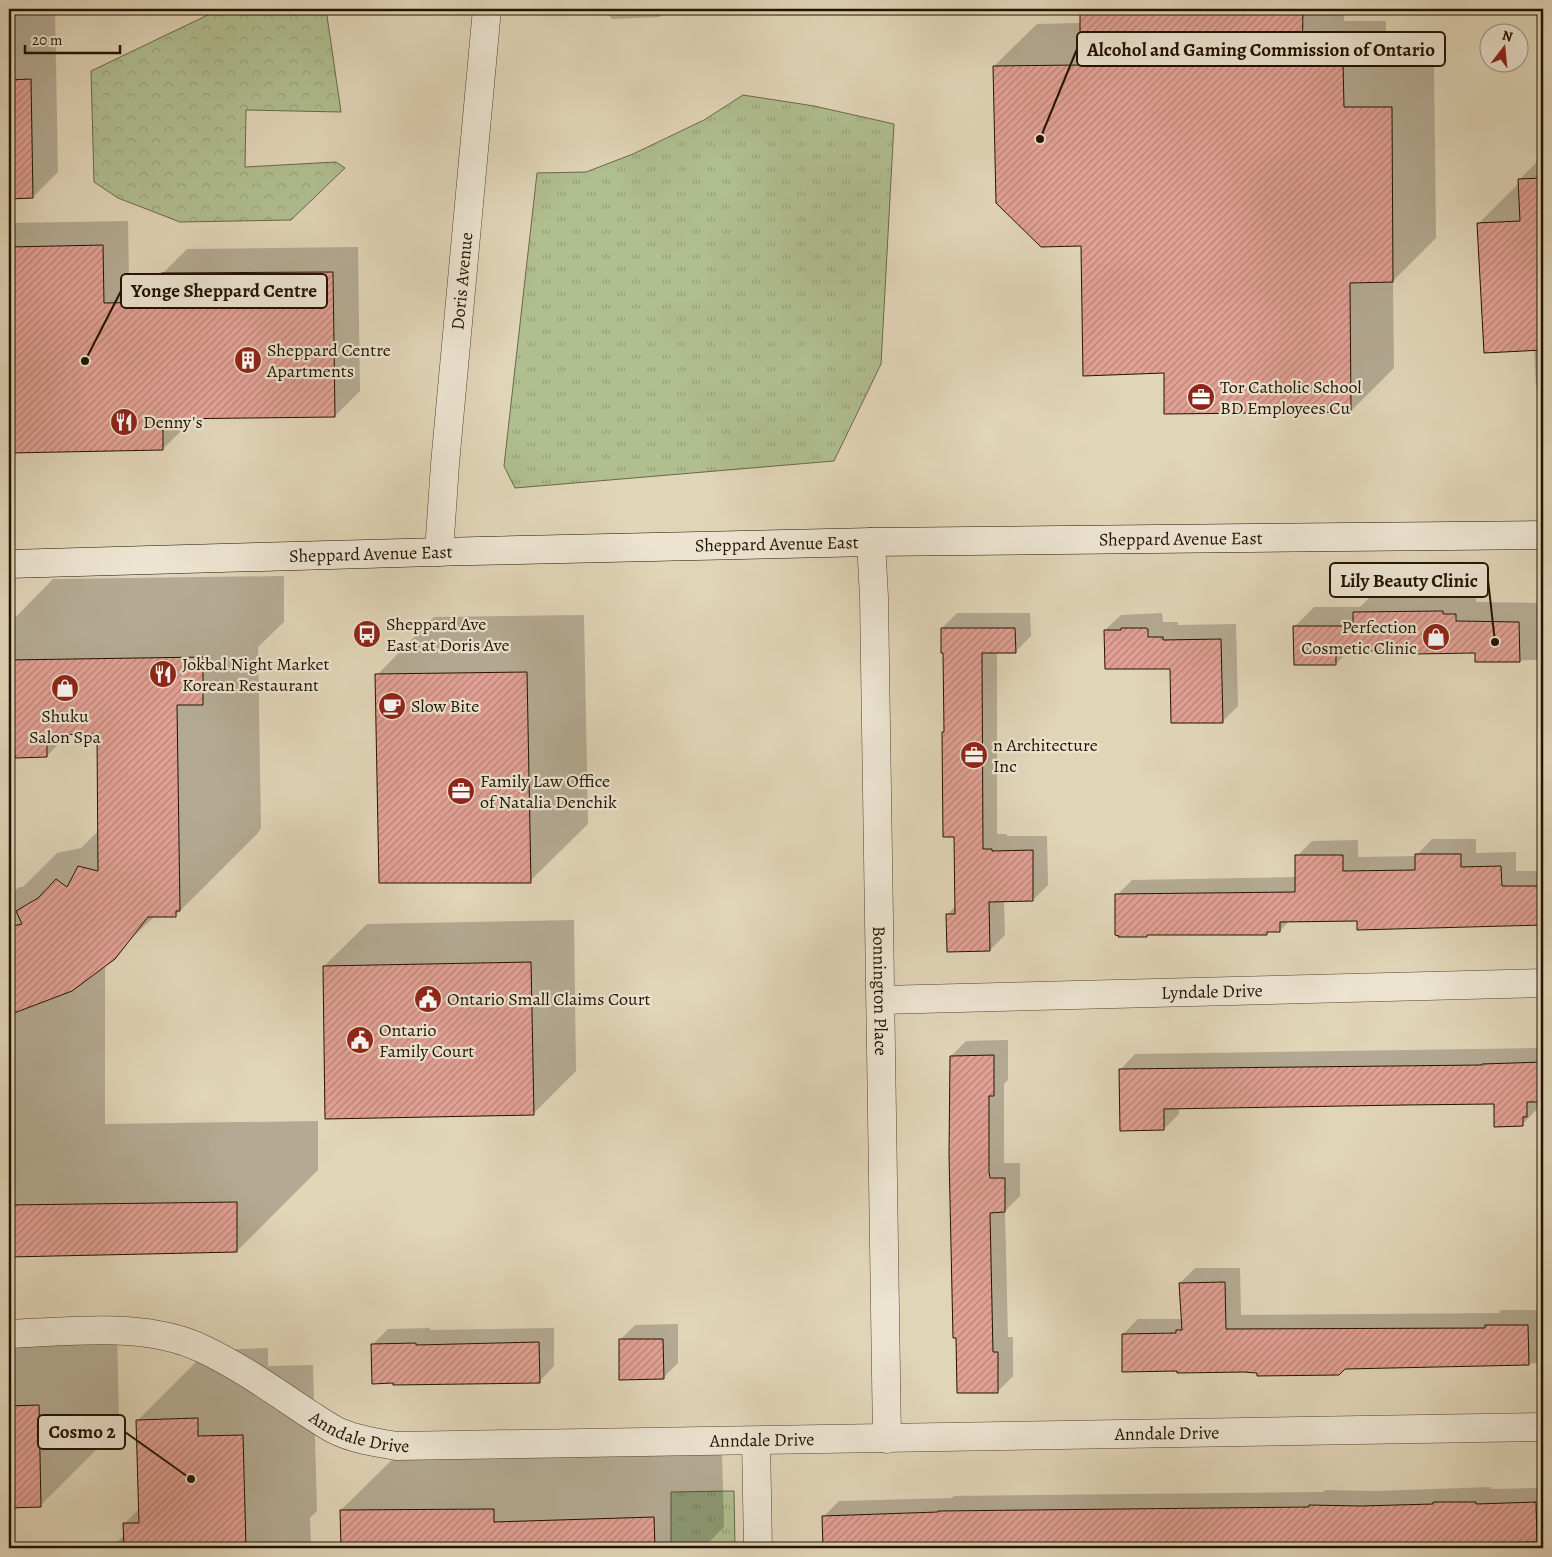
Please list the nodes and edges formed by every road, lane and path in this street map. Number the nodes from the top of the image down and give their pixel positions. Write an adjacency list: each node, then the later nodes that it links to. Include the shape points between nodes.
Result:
1 (487, 9): 4 (street, Doris Avenue)
2 (1543, 535): 3 (street, Sheppard Avenue East)
3 (871, 542): 4 (street, Sheppard Avenue East); 7 (street, Bonnington Place)
4 (439, 552): 5 (street, Sheppard Avenue East)
5 (9, 564)
6 (1543, 983): 7 (street, Lyndale Drive)
7 (881, 1000): 10 (street, Bonnington Place)
8 (9, 1334): 11 (street, Anndale Drive, via 120,1331 176,1339 227,1361 336,1431 397,1446)
9 (1543, 1427): 10 (street, Anndale Drive)
10 (887, 1439): 11 (street, Anndale Drive)
11 (756, 1441): 12 (street)
12 (758, 1548)

